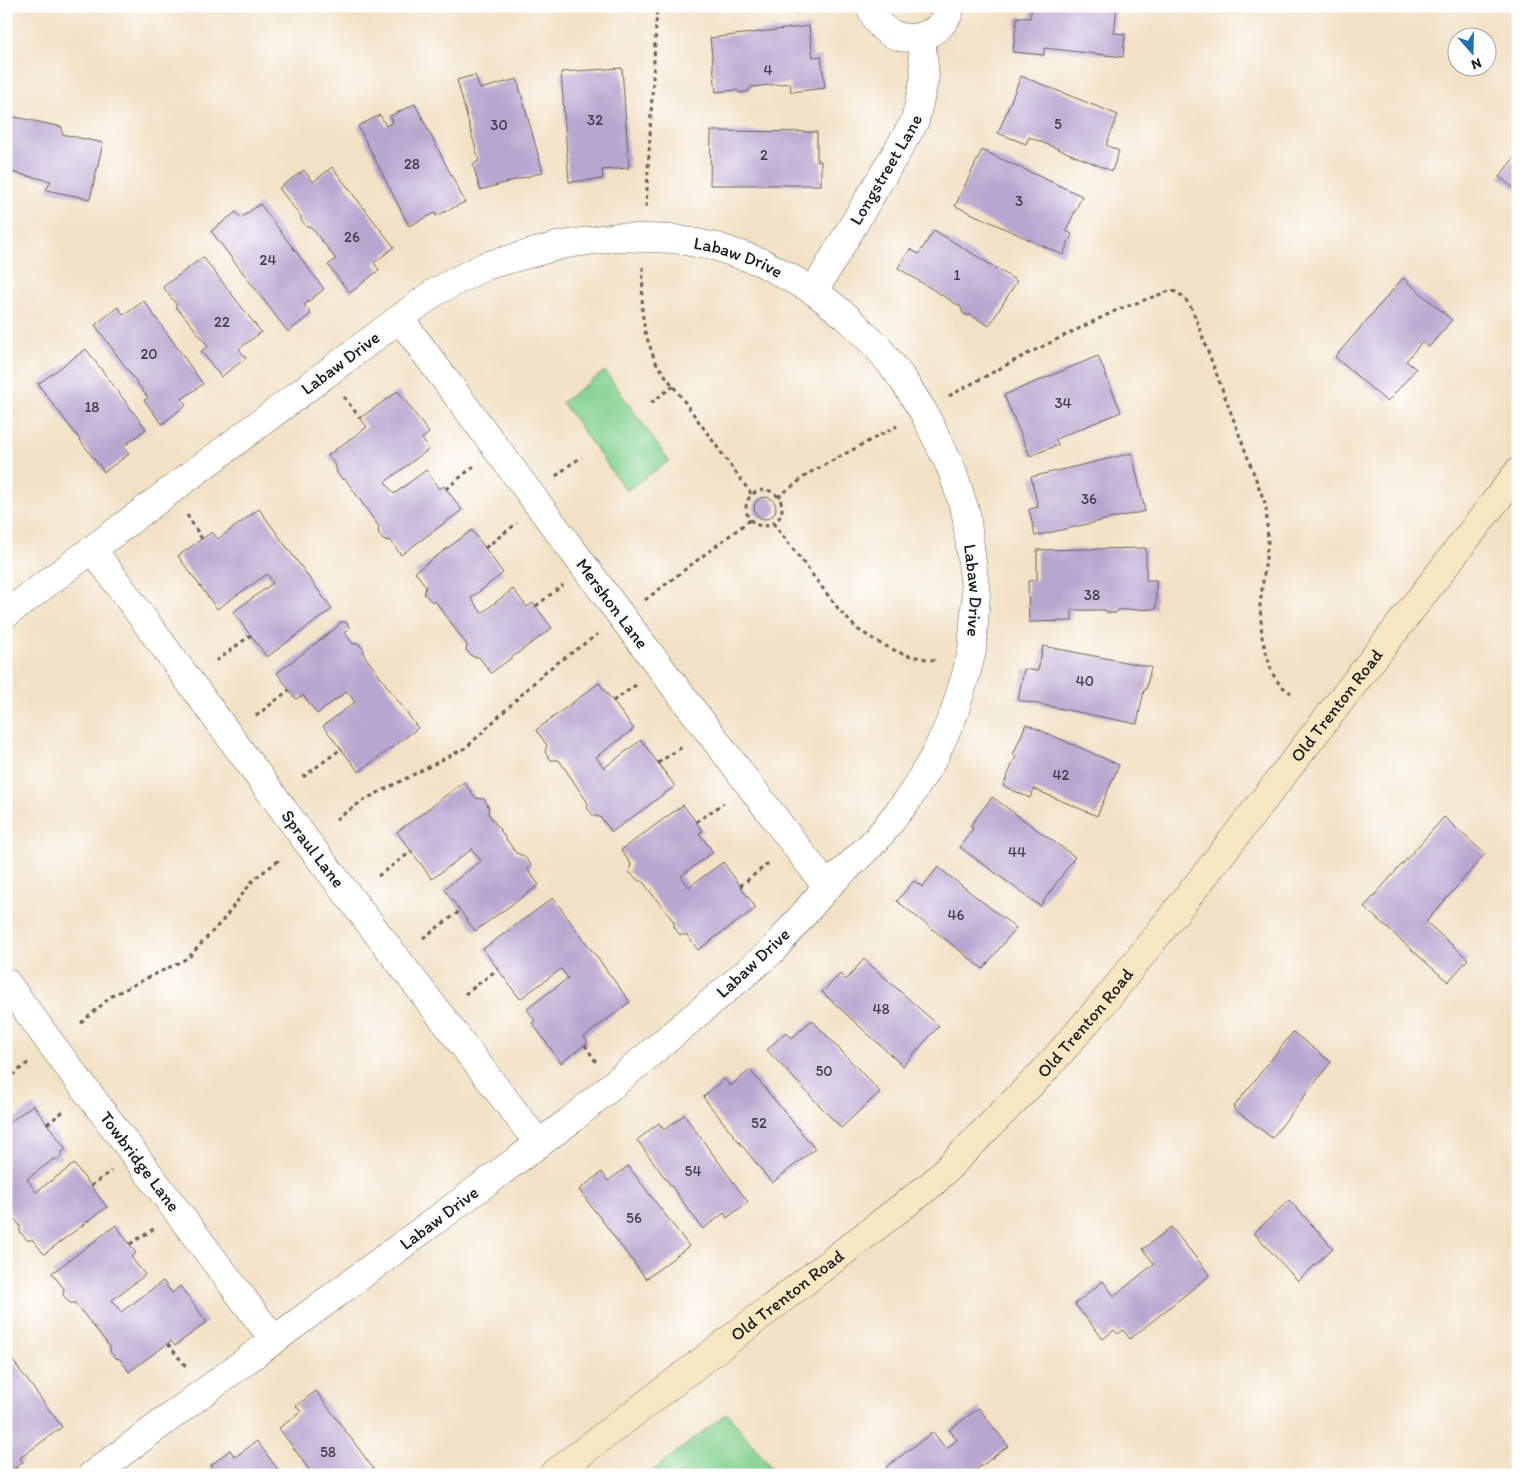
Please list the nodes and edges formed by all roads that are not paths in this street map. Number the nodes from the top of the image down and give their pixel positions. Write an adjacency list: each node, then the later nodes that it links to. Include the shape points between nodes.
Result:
1 (870, 6): 3 (street, via 882,27 907,38)
2 (951, 6): 3 (street, via 944,22)
3 (921, 37): 4 (street, Longstreet Lane, via 925,76 915,122)
4 (814, 291): 5 (street, Labaw Drive, via 761,262 717,247 675,239 616,237 561,245 485,266 435,292); 9 (street, Labaw Drive, via 847,317 879,349 923,411 952,470 966,514 976,595 972,651 952,716 934,758 909,798 877,839)
5 (400, 319): 7 (street, Labaw Drive); 9 (street, Mershon Lane)
6 (1518, 472): 14 (main road, Old Trenton Road, via 1228,846 1106,1000 1045,1070 933,1183)
7 (93, 550): 8 (street, Labaw Drive); 11 (street, Spraul Lane, via 306,839)
8 (6, 614)
9 (826, 887): 11 (street, Labaw Drive, via 772,951)
10 (6, 982): 12 (street, Towbridge Lane)
11 (539, 1144): 12 (street, Labaw Drive)
12 (274, 1340): 13 (street, Labaw Drive)
13 (92, 1475)
14 (552, 1475)

